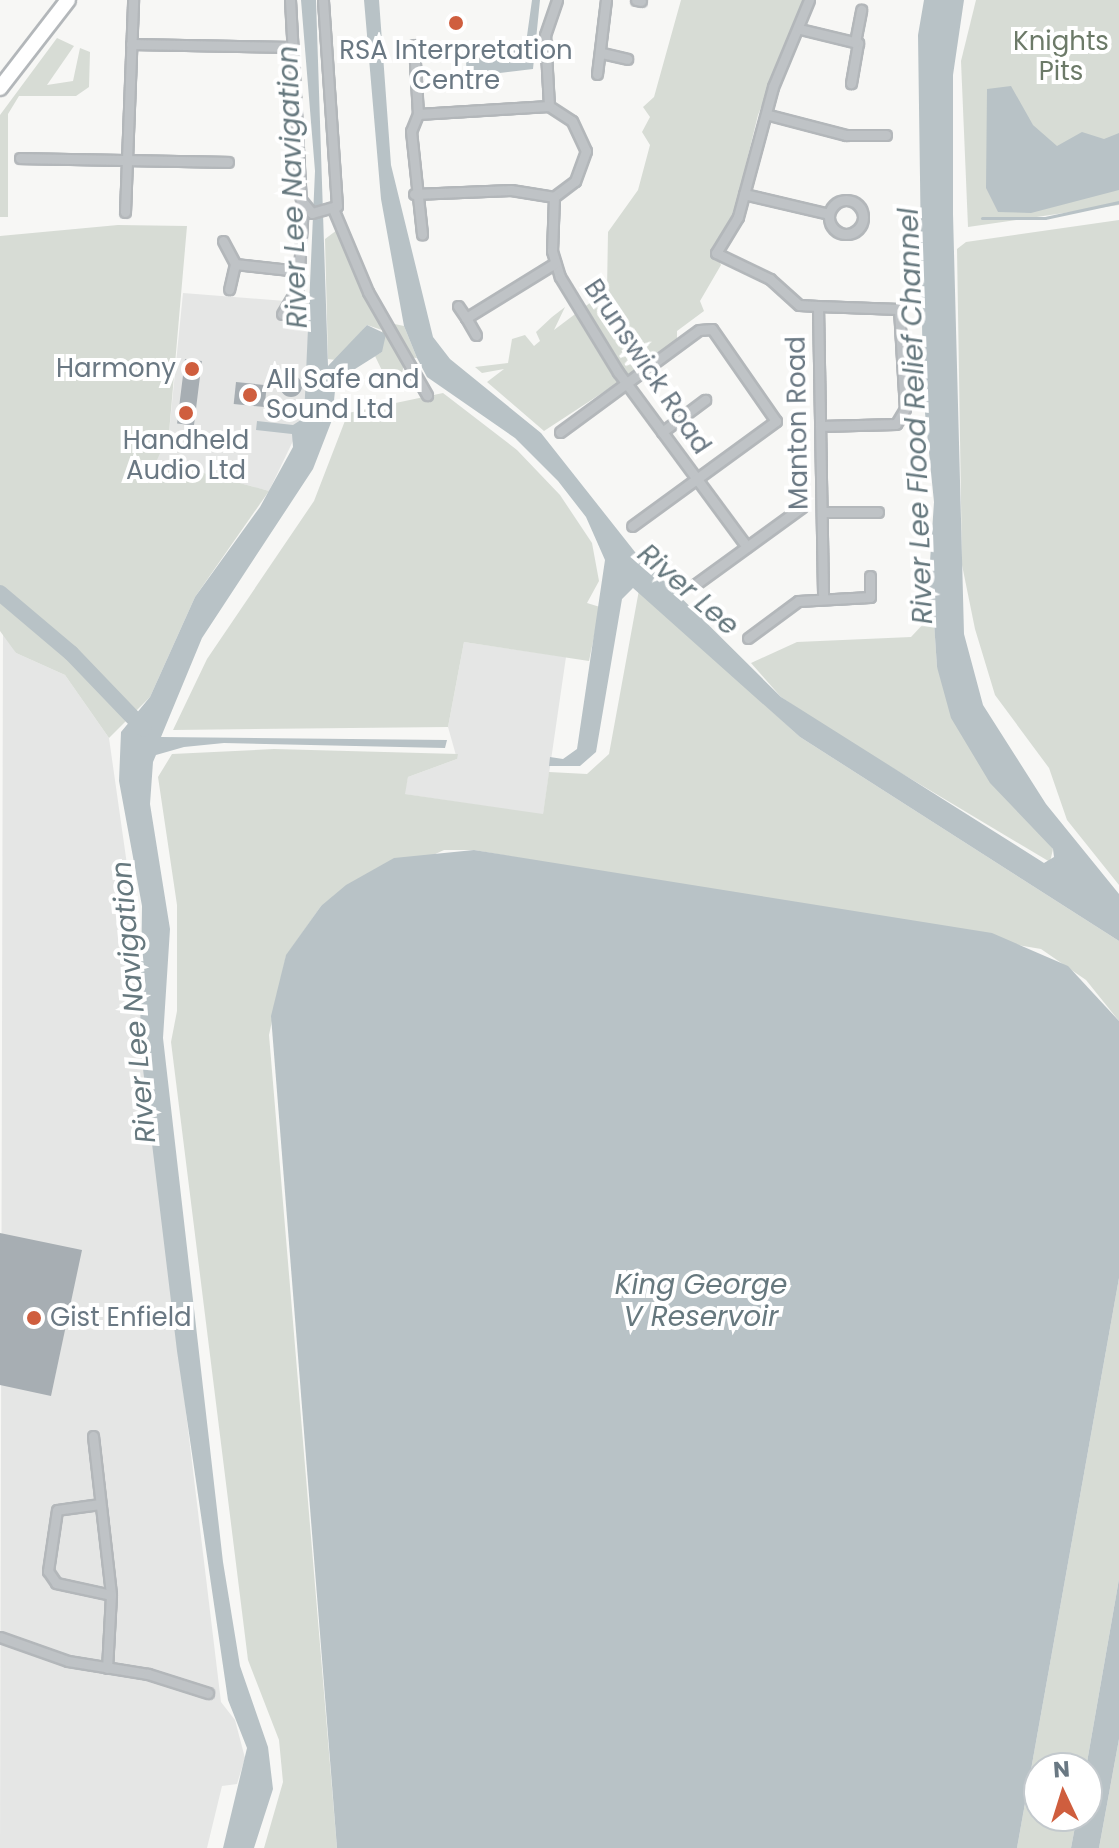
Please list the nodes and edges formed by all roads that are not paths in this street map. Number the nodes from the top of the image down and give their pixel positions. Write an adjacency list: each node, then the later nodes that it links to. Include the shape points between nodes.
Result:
1 (68, 0): 18 (main road)
2 (133, 0): 11 (street)
3 (290, 0): 13 (street)
4 (323, 0): 31 (street, via 338,197)
5 (557, 0): 19 (street, via 545,35)
6 (606, 0): 14 (street)
7 (809, 0): 9 (street, Manton Road)
8 (861, 10): 10 (street)
9 (800, 29): 10 (street); 21 (street, Manton Road, via 773,87)
10 (855, 42): 17 (street)
11 (131, 44): 13 (street); 24 (street)
12 (414, 45): 20 (street)
13 (292, 47): 29 (street)
14 (602, 53): 15 (street); 16 (street)
15 (627, 59)
16 (597, 74)
17 (851, 83)
18 (0, 88)
19 (549, 106): 20 (street); 28 (street, via 572,121 586,151 575,181)
20 (418, 114): 26 (street, via 411,125)
21 (769, 115): 22 (street, via 846,135); 27 (street, Manton Road)
22 (886, 135)
23 (20, 158): 24 (street)
24 (126, 159): 25 (street); 30 (street)
25 (228, 162)
26 (414, 194): 28 (street, via 511,190); 33 (street)
27 (744, 194): 32 (street); 40 (street, Manton Road, via 716,253 770,279 799,305)
28 (554, 197): 35 (street, Brunswick Road)
29 (303, 205): 31 (street, via 312,213); 37 (street)
30 (125, 212)
31 (329, 212): 45 (street)
32 (829, 214): 32 (street, via 833,229 842,234 868,222 850,200 834,204)
33 (422, 234)
34 (223, 241): 36 (street)
35 (555, 263): 42 (street); 44 (street, Brunswick Road)
36 (235, 264): 37 (street); 38 (street)
37 (299, 271): 41 (street, via 294,302)
38 (229, 289)
39 (458, 306): 42 (street)
40 (818, 306): 47 (street, Manton Road); 47 (street, via 899,309 905,409 896,424)
41 (282, 314)
42 (466, 318): 43 (street)
43 (476, 335)
44 (625, 382): 48 (street); 49 (street, Brunswick Road); 50 (street, via 707,327 745,373 776,421)
45 (427, 395)
46 (705, 400): 49 (street)
47 (820, 426): 52 (street, Manton Road)
48 (560, 432)
49 (662, 432): 50 (street, Brunswick Road)
50 (697, 479): 54 (street); 55 (street, Brunswick Road)
51 (802, 507): 55 (street)
52 (822, 512): 53 (street); 58 (street, Manton Road)
53 (878, 512)
54 (632, 526)
55 (747, 547): 57 (street)
56 (870, 576): 58 (street, via 870,597)
57 (696, 584)
58 (823, 597): 59 (street, via 785,608)
59 (748, 638)
60 (93, 1436): 61 (street)
61 (100, 1504): 62 (street); 62 (street, via 57,1510 48,1571 56,1583)
62 (111, 1595): 64 (street)
63 (0, 1637): 64 (street)
64 (107, 1668): 65 (street)
65 (208, 1693)

